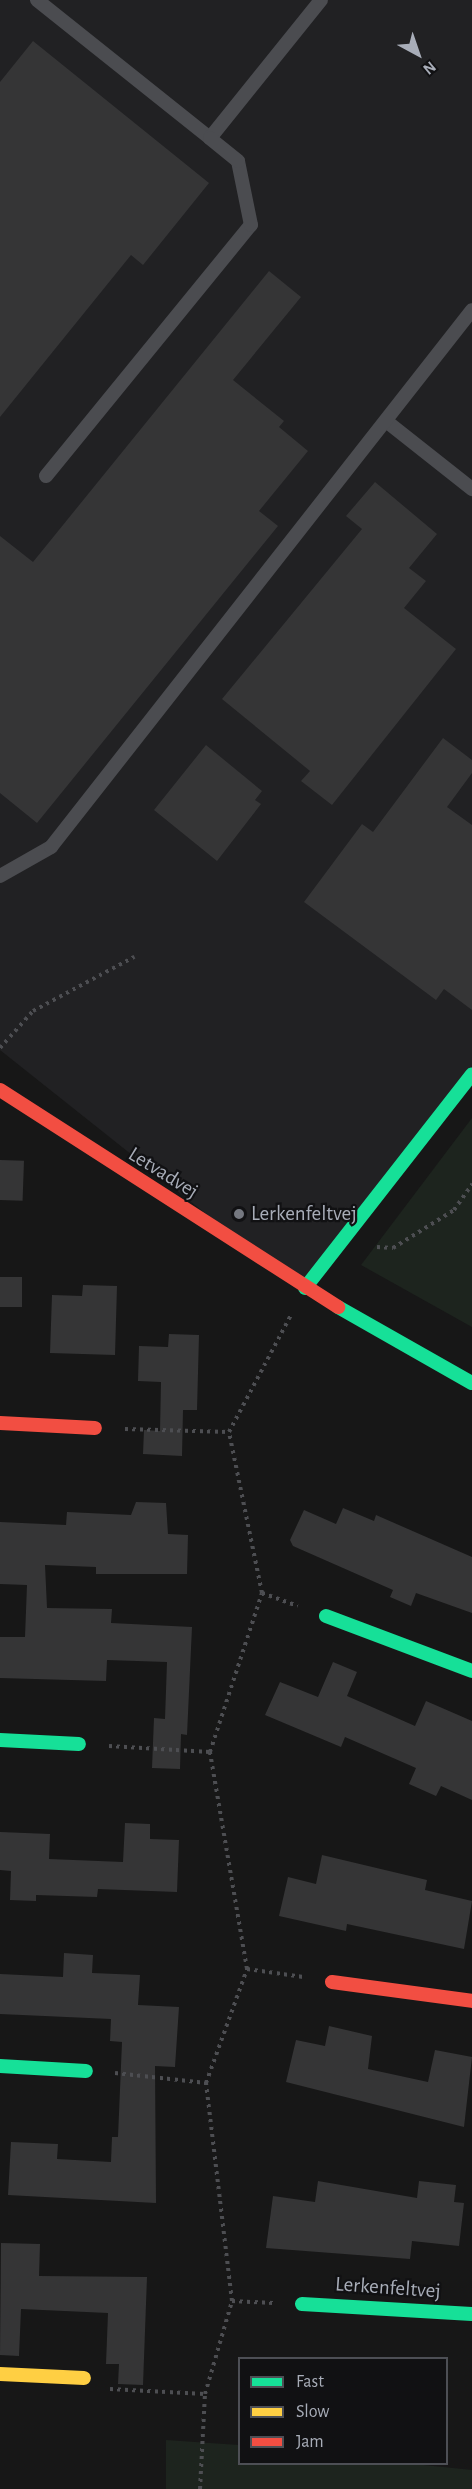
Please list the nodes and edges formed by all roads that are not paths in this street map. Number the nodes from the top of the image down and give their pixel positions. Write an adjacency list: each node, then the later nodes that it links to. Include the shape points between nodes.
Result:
1 (36, 0): 3 (lane)
2 (321, 0): 3 (lane)
3 (210, 138): 6 (lane, via 238,160 251,225)
4 (472, 310): 5 (lane)
5 (386, 421): 7 (lane); 8 (lane, via 51,847)
6 (46, 476)
7 (472, 489)
8 (0, 876)
9 (472, 1074): 11 (street)
10 (0, 1090): 11 (street, Letvadvej)
11 (305, 1288): 12 (street, Letvadvej)
12 (472, 1383)
13 (0, 1423): 14 (street)
14 (95, 1428)
15 (326, 1616): 16 (street)
16 (472, 1671)
17 (0, 1740): 18 (street)
18 (79, 1744)
19 (332, 1982): 20 (street)
20 (472, 2001)
21 (0, 2066): 22 (street)
22 (86, 2071)
23 (302, 2304): 24 (street, Lerkenfeltvej)
24 (472, 2314)
25 (0, 2374): 26 (street)
26 (84, 2378)

